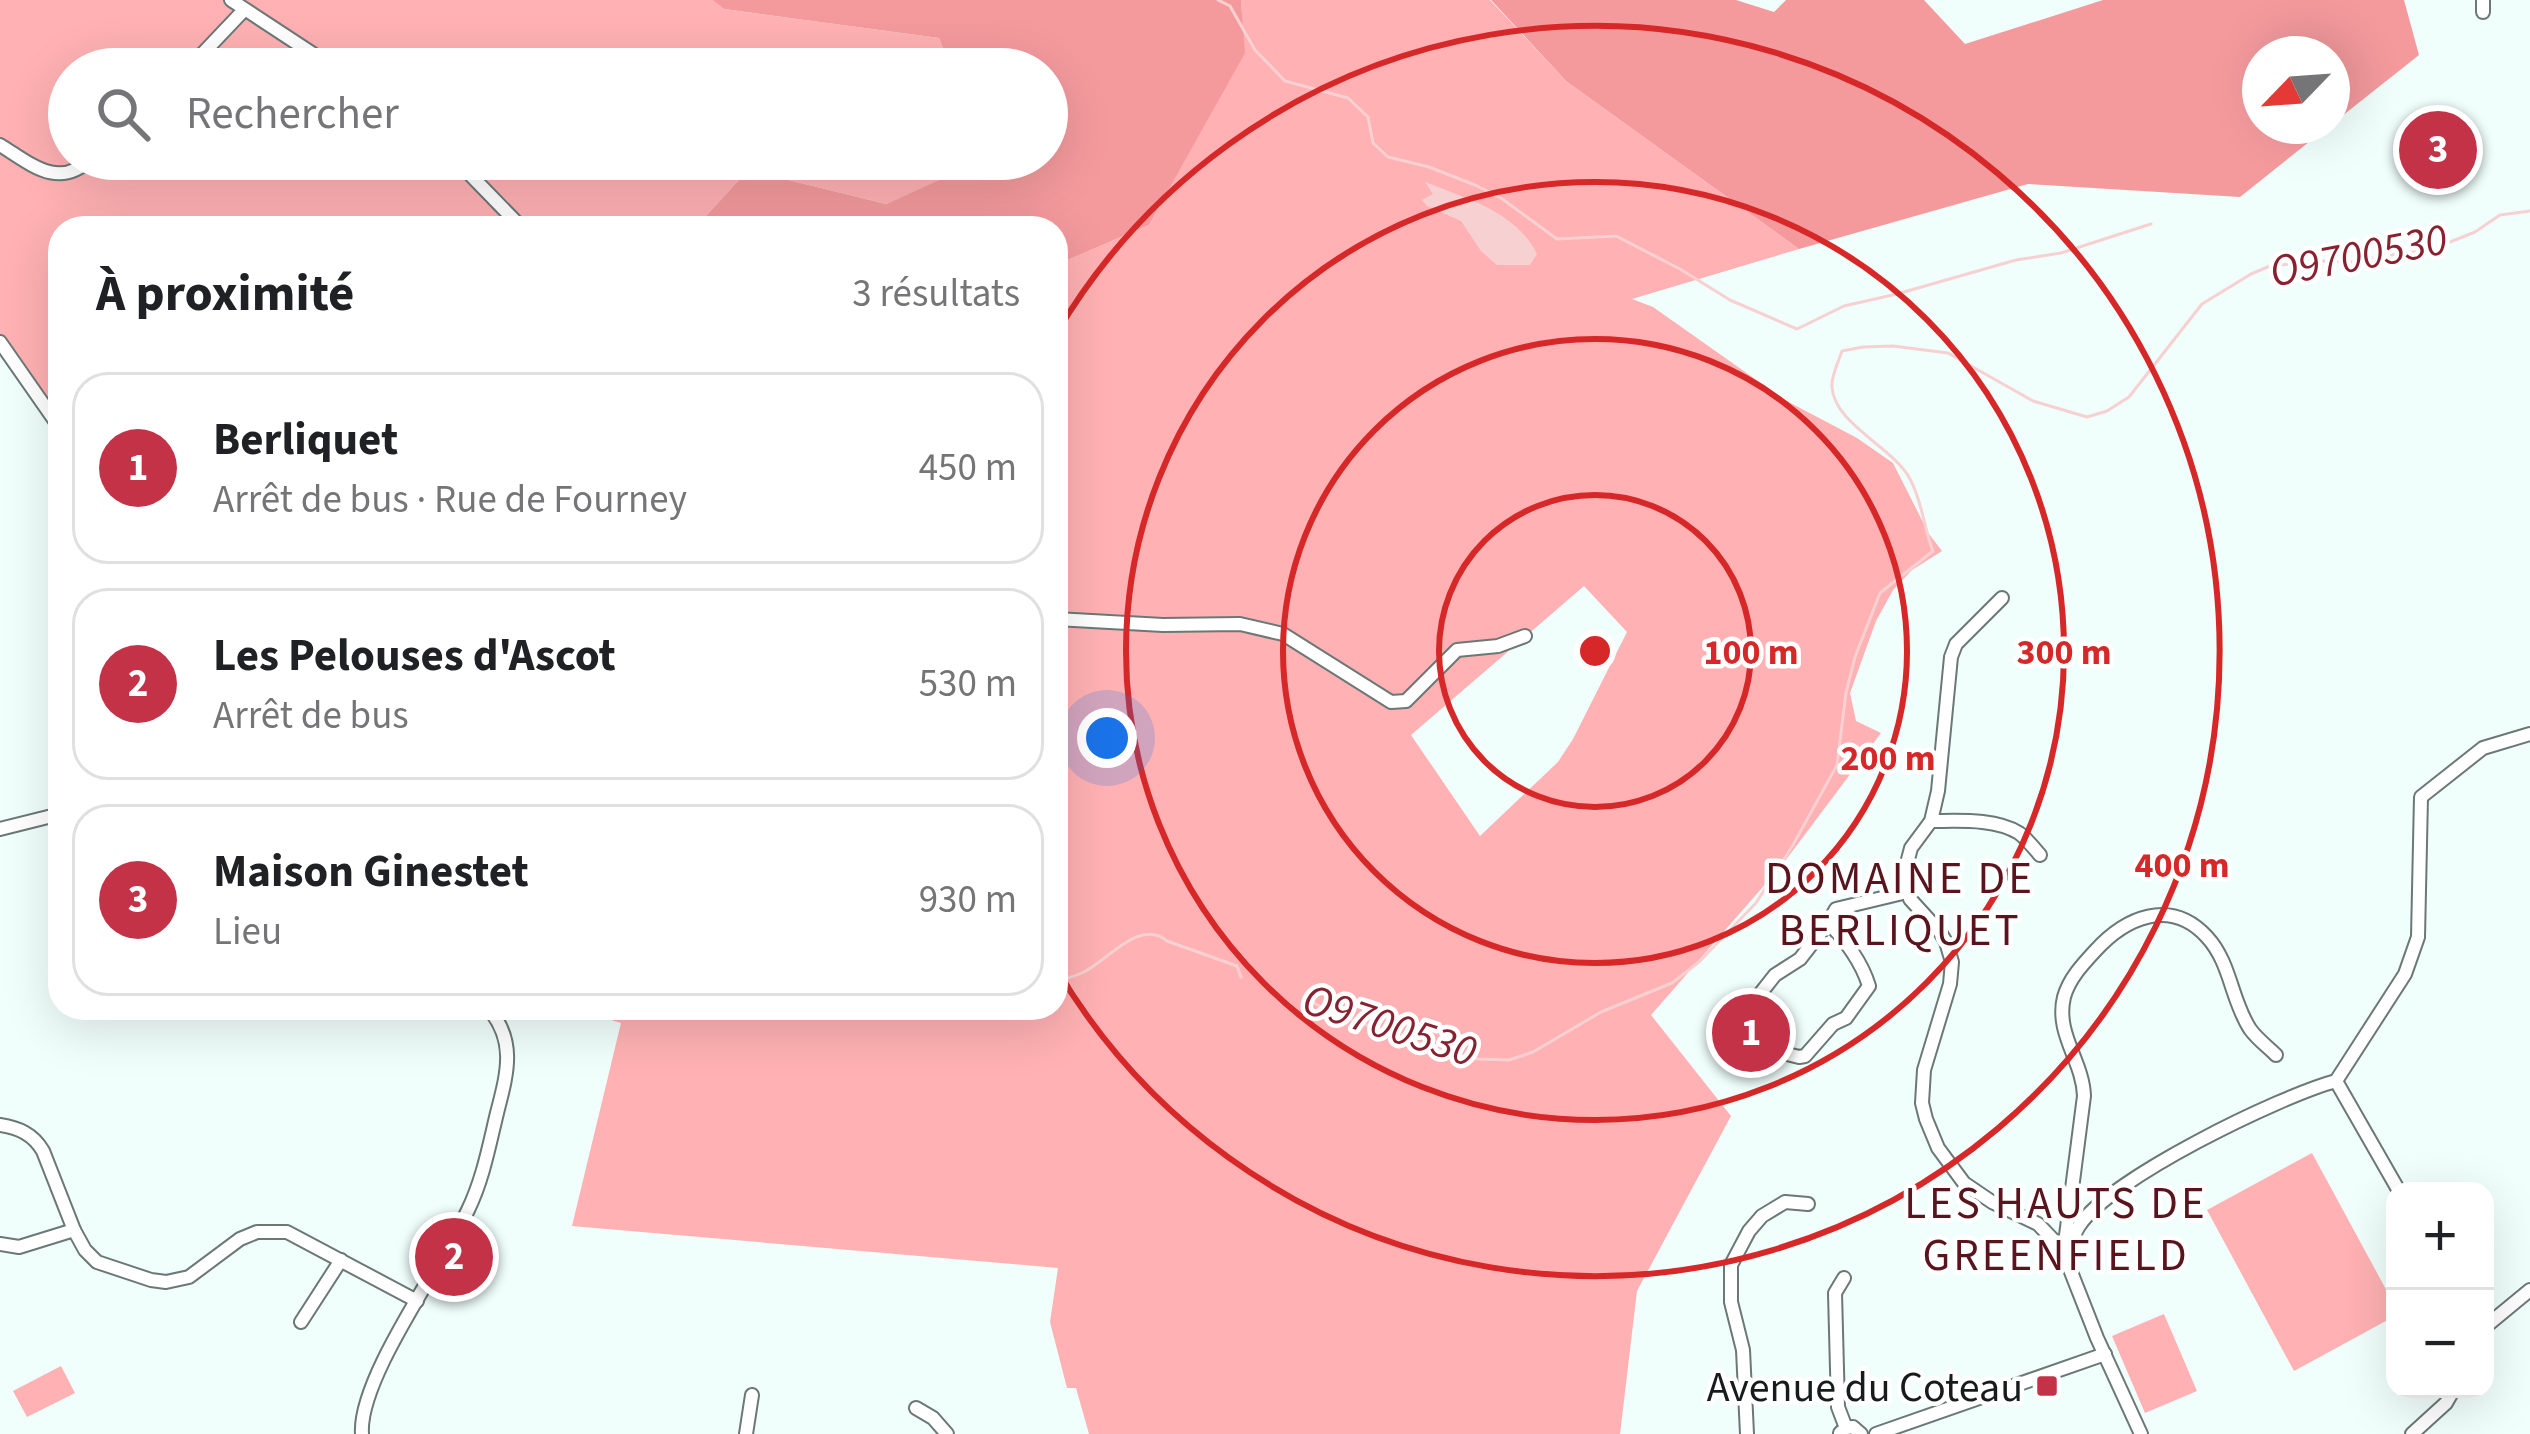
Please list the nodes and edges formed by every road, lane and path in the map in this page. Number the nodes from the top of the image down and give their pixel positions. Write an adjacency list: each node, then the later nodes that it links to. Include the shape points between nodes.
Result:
1 (231, 0): 2 (street)
2 (244, 10): 3 (street); 4 (street)
3 (208, 48)
4 (303, 48)
5 (0, 145): 6 (street)
6 (48, 173)
7 (475, 180): 8 (street)
8 (510, 216)
9 (0, 342): 10 (street)
10 (48, 411)
11 (2002, 598): 16 (street, via 1951,657)
12 (1068, 620): 13 (street, via 1240,624 1283,634 1390,702 1406,701 1457,650)
13 (1525, 636)
14 (2530, 734): 23 (street, via 2483,748 2421,797 2418,938 2405,974)
15 (48, 817): 17 (street)
16 (1931, 821): 18 (street, via 1992,824 2018,833); 19 (street, via 1911,848)
17 (0, 829)
18 (2040, 855)
19 (1907, 892): 20 (street, via 1836,909); 30 (street, via 1952,962 1924,1070 1922,1103 1932,1135 1964,1183 2038,1224)
20 (1828, 922): 20 (street, via 1865,973 1867,992 1805,1056 1748,1044 1741,1018)
21 (496, 1020): 33 (street, via 508,1049 507,1075 479,1185)
22 (2276, 1055): 30 (street, via 2246,1022 2221,955 2203,932 2173,916 2138,917 2111,933 2064,997 2062,1026 2084,1096)
23 (2336, 1081): 25 (street); 30 (street, via 2134,1178 2077,1228)
24 (0, 1125): 27 (street, via 37,1140)
25 (2394, 1182)
26 (1808, 1204): 44 (street, via 1785,1202 1762,1216 1731,1265)
27 (74, 1230): 28 (street, via 19,1247); 29 (street, via 97,1262 166,1282 189,1277 257,1232 287,1232)
28 (0, 1244)
29 (340, 1261): 33 (street); 35 (street)
30 (2067, 1262): 36 (street)
31 (1844, 1278): 40 (street, via 1835,1293)
32 (2530, 1290): 34 (street)
33 (417, 1301): 41 (street, via 363,1409)
34 (2494, 1320)
35 (302, 1322)
36 (2105, 1354): 46 (street); 47 (street)
37 (752, 1395): 42 (street)
38 (2449, 1398): 48 (street)
39 (916, 1408): 43 (street)
40 (1843, 1431): 45 (street)
41 (362, 1434)
42 (746, 1434)
43 (947, 1434)
44 (1747, 1434)
45 (1861, 1434)
46 (1876, 1434)
47 (2140, 1434)
48 (2412, 1434)

